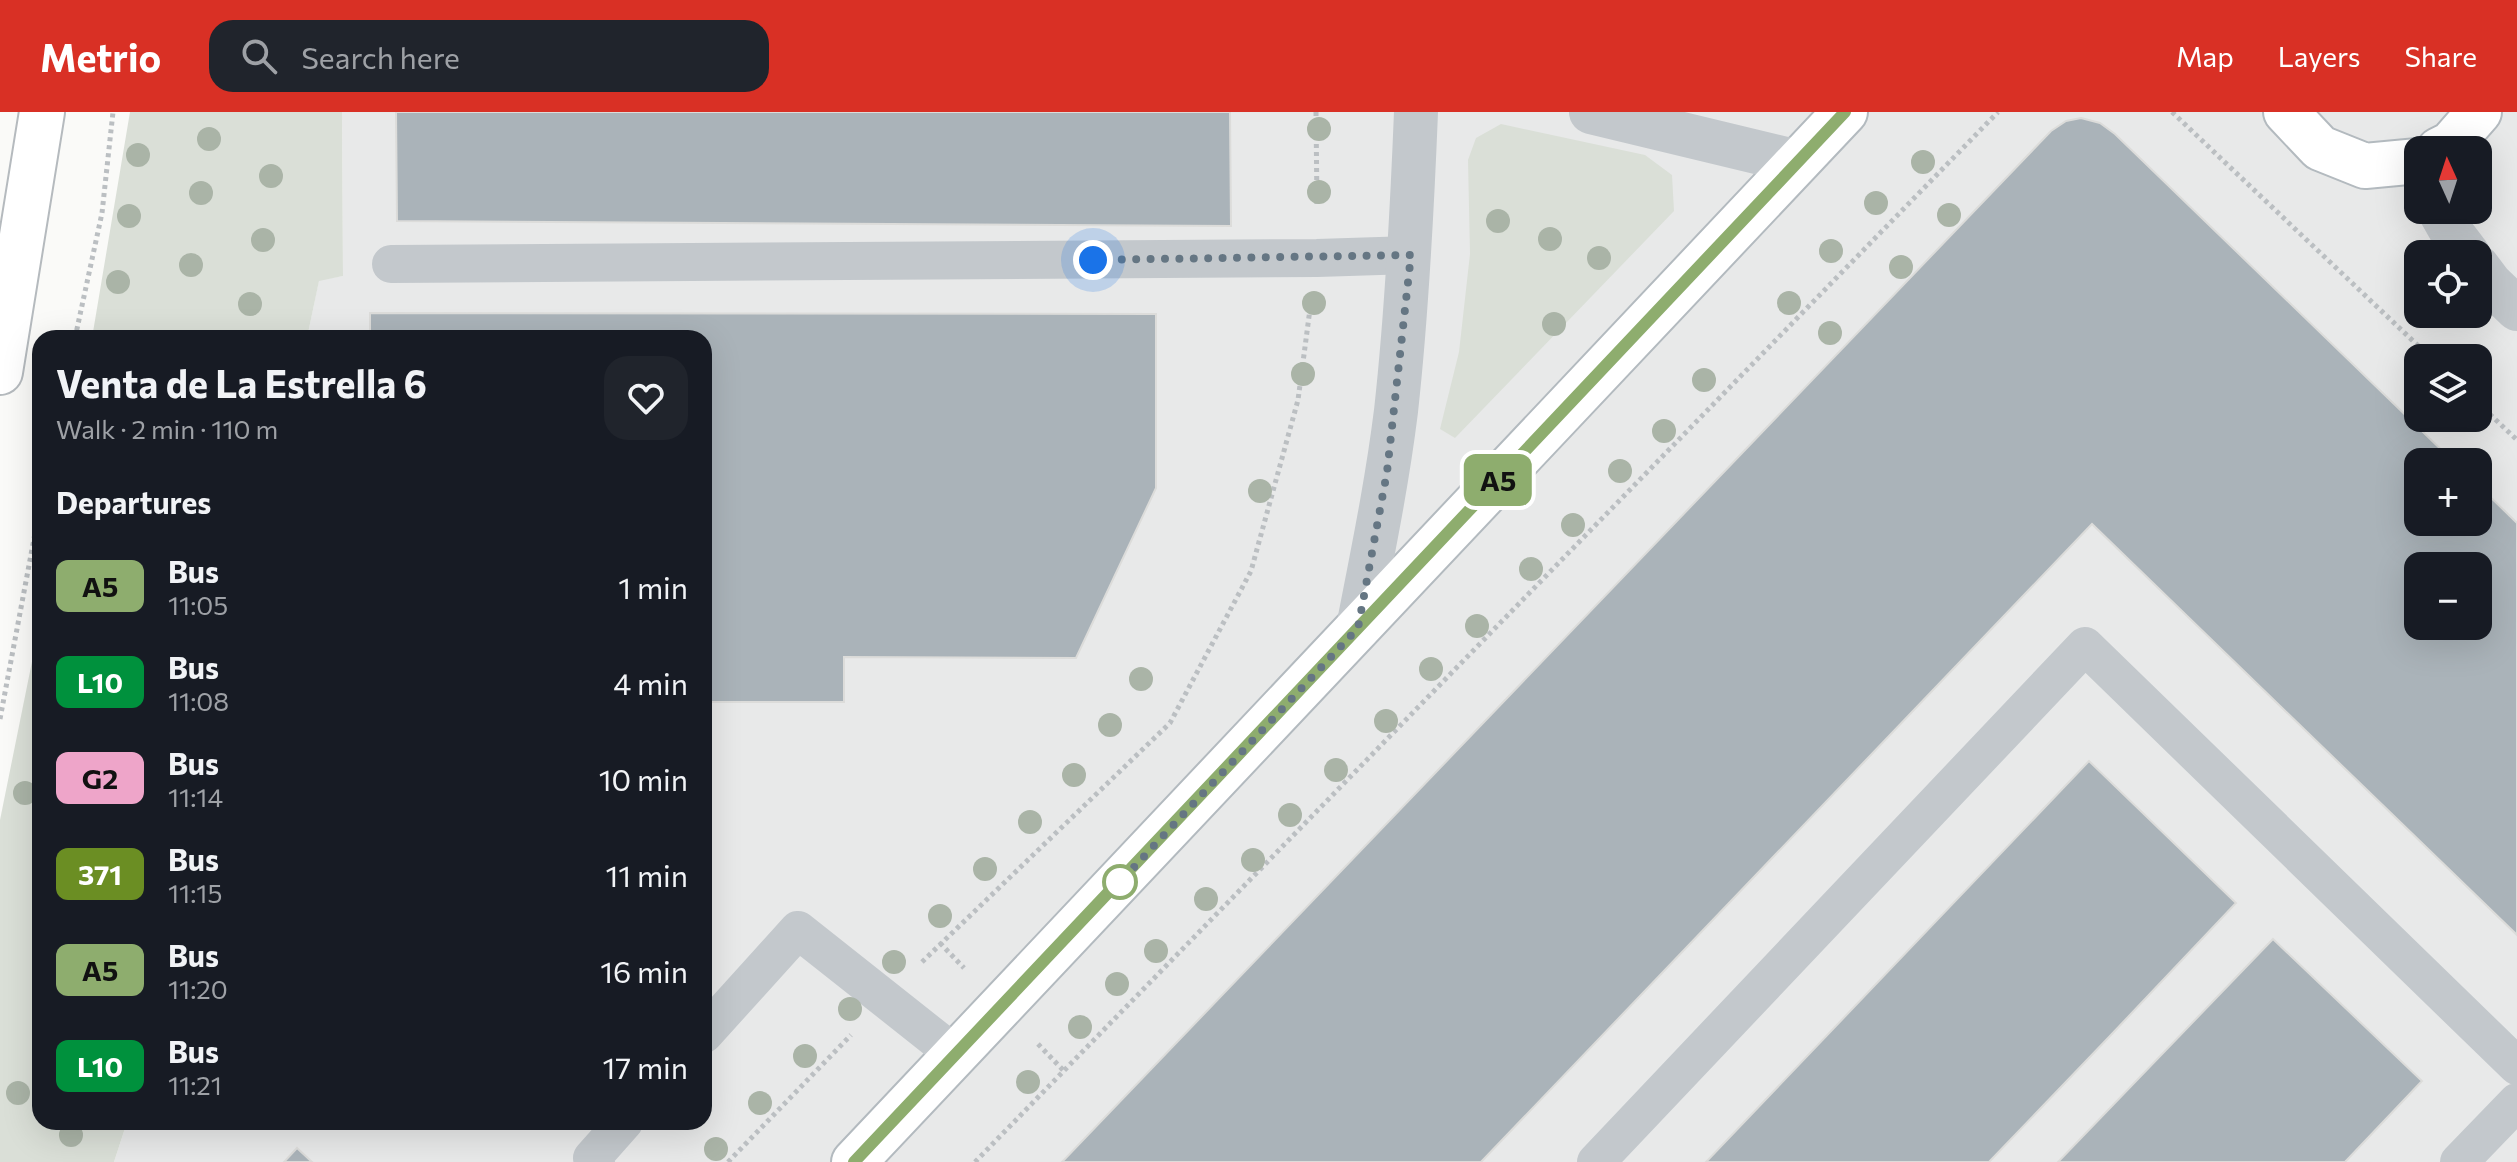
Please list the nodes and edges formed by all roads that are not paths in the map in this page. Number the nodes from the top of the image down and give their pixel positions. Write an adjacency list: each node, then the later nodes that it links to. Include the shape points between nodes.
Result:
1 (42, 112): 14 (main road)
2 (1416, 112): 10 (street)
3 (1591, 112): 8 (street)
4 (1845, 112): 8 (main road)
5 (2286, 112): 9 (main road, via 2320,148 2365,166)
6 (2479, 112): 7 (main road)
7 (2458, 136)
8 (1798, 162): 15 (main road)
9 (2404, 163)
10 (1411, 255): 11 (lane); 15 (street, via 1389,457)
11 (391, 264)
12 (2492, 285): 13 (street)
13 (2517, 309)
14 (0, 372)
15 (1358, 628): 17 (main road)
16 (712, 1025): 17 (lane, via 798,930)
17 (956, 1055): 22 (main road)
18 (2517, 1066): 23 (lane, via 2085,646)
19 (2517, 1102): 24 (lane)
20 (617, 1130): 21 (lane, via 592,1158)
21 (596, 1162)
22 (854, 1162)
23 (1596, 1162)
24 (2459, 1162)

